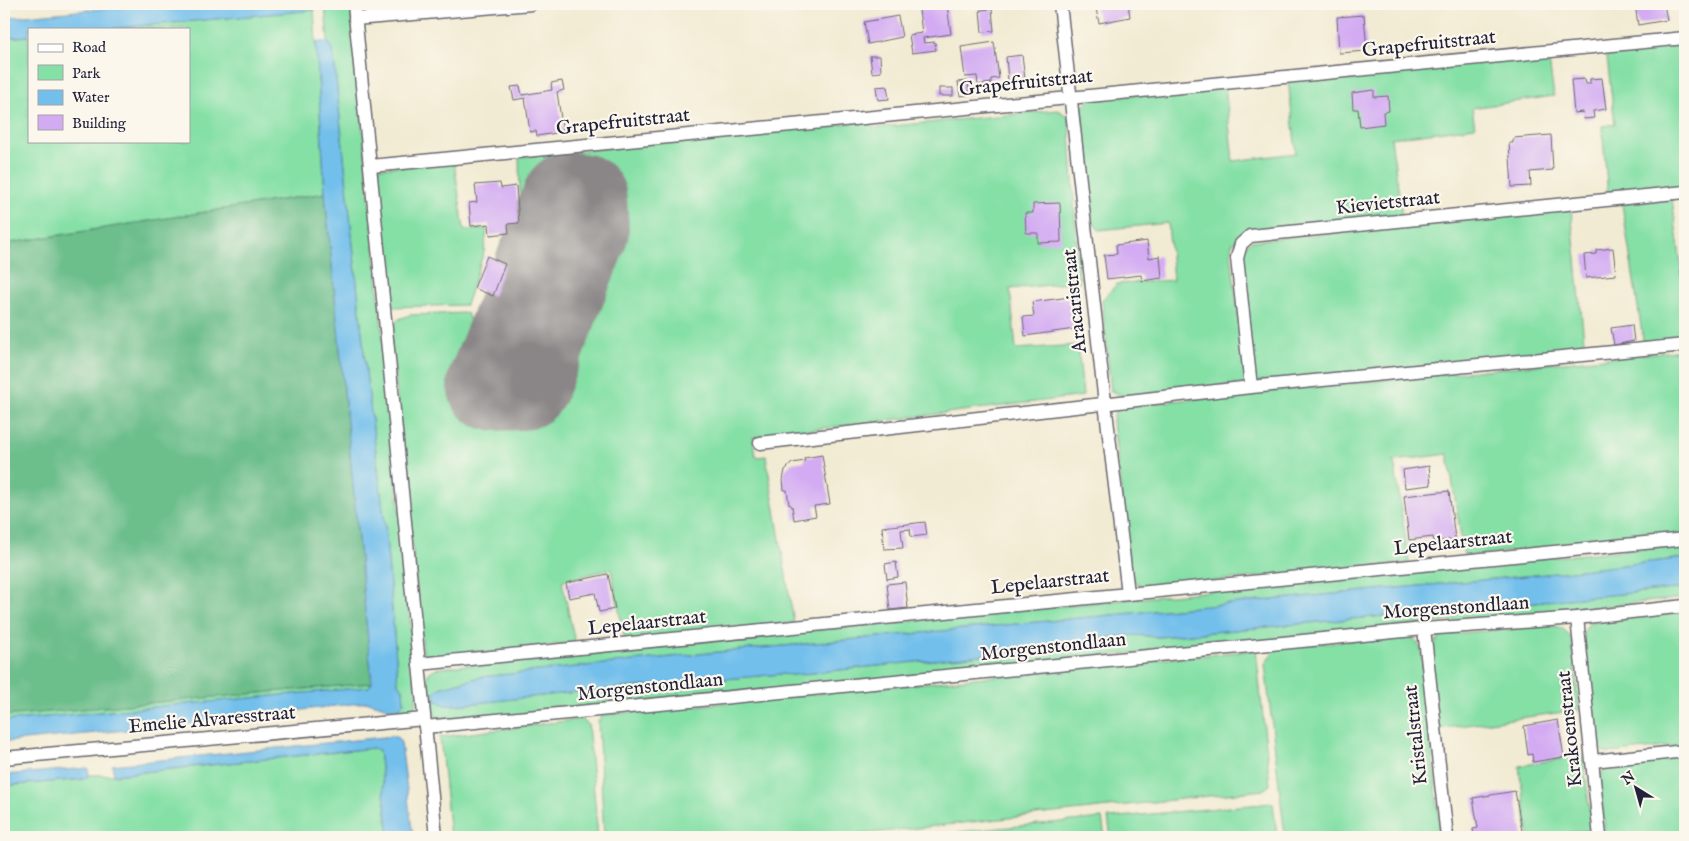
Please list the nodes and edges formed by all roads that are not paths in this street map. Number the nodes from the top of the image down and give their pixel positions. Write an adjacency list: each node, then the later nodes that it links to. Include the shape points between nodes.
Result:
1 (354, 4): 4 (street)
2 (531, 4): 4 (street)
3 (1060, 4): 6 (street, Aracaristraat)
4 (355, 18): 7 (street)
5 (1685, 38): 6 (street, Grapefruitstraat)
6 (1071, 98): 7 (street, Grapefruitstraat); 11 (street, Aracaristraat)
7 (371, 166): 18 (street)
8 (1685, 192): 10 (street, Kievietstraat, via 1250,236 1241,244 1237,258)
9 (1685, 345): 10 (street)
10 (1251, 387): 11 (street)
11 (1105, 404): 12 (street); 14 (street, Aracaristraat)
12 (760, 444)
13 (1685, 539): 14 (street, Lepelaarstraat)
14 (1128, 593): 18 (street, Lepelaarstraat)
15 (1685, 606): 16 (street, Morgenstondlaan)
16 (1577, 618): 17 (street, Morgenstondlaan); 22 (street, Krakoenstraat)
17 (1424, 628): 19 (street, Morgenstondlaan); 24 (street, Kristalstraat)
18 (419, 664): 19 (street)
19 (424, 723): 21 (street, Emelie Alvaresstraat); 23 (street)
20 (1685, 751): 22 (street)
21 (4, 758)
22 (1593, 761): 25 (street, Krakoenstraat)
23 (436, 837)
24 (1446, 837)
25 (1600, 837)

